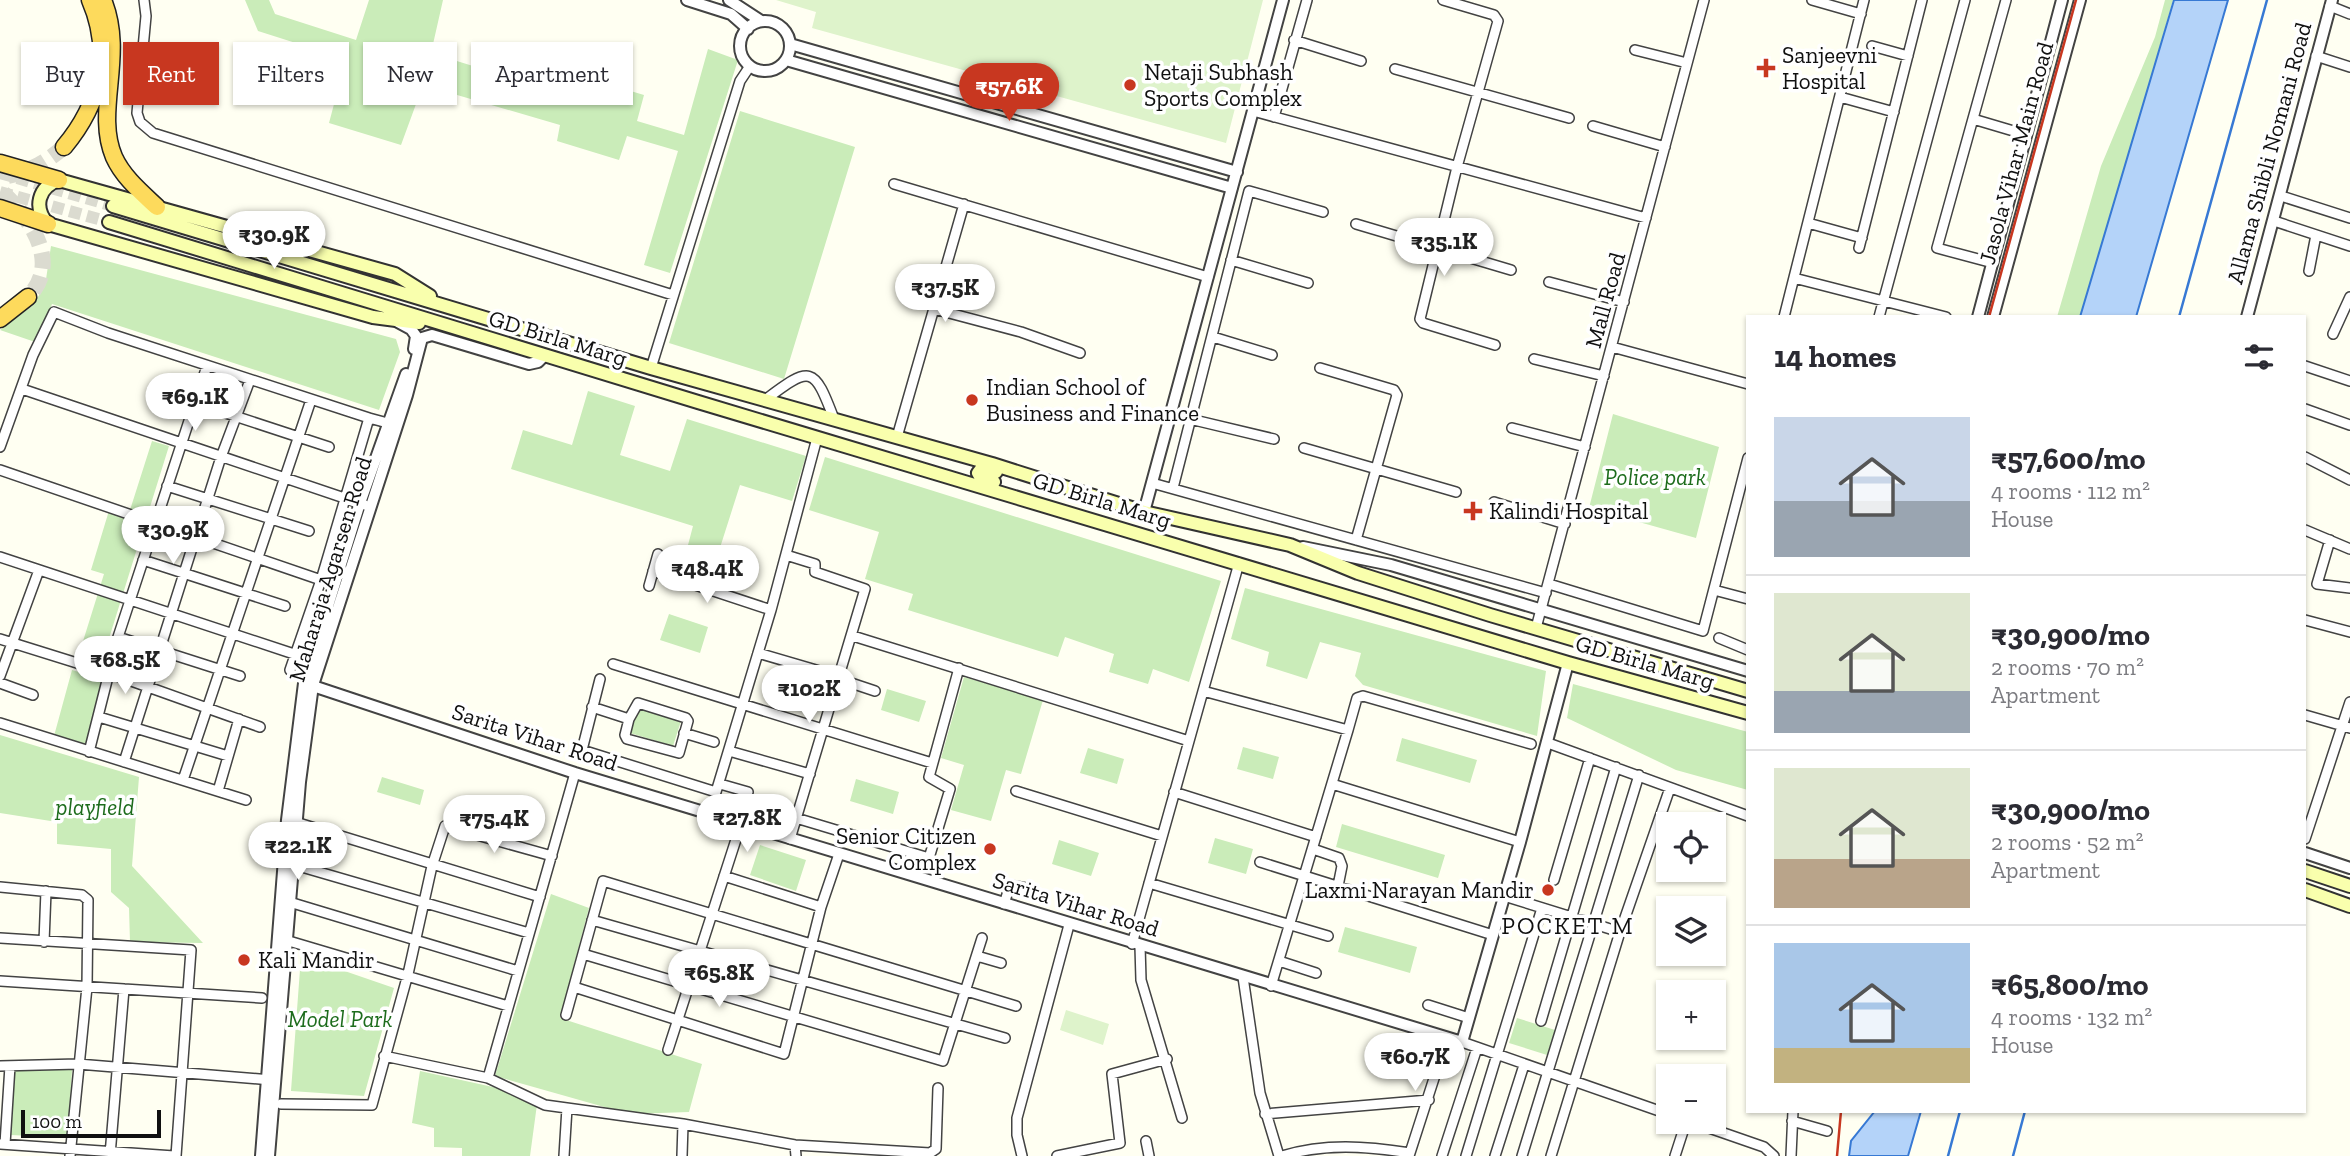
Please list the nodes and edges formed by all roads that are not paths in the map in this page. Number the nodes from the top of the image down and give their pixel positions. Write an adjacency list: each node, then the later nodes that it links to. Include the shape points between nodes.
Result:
1 (90, 0): 47 (highway, via 101,34 101,72 91,108)
2 (103, 0): 58 (highway, via 113,49 109,141 119,167)
3 (144, 0): 81 (street, via 146,27 137,113 153,133)
4 (687, 0): 21 (street, via 731,14)
5 (729, 0): 20 (street)
6 (1283, 0): 38 (street)
7 (1307, 0): 24 (street)
8 (1443, 0): 36 (street, via 1497,17)
9 (1704, 0): 32 (street, Mall Road)
10 (1812, 0): 18 (street)
11 (1864, 0): 18 (street)
12 (1922, 0): 28 (street)
13 (1965, 0): 84 (street)
14 (2006, 0): 43 (street)
15 (2062, 0): 22 (street, Jasola Vihar Main Road)
16 (2080, 0): 23 (street, Jasola Vihar Main Road)
17 (2331, 3): 19 (street); 29 (street, Allama Shibli Nomani Road)
18 (1861, 14): 37 (street)
19 (2350, 14)
20 (761, 21): 21 (street); 25 (street, via 780,25)
21 (748, 29): 33 (street, via 741,51)
22 (2053, 32): 23 (street); 42 (street, Jasola Vihar Main Road)
23 (2070, 36): 44 (street, Jasola Vihar Main Road)
24 (1294, 40): 31 (street); 40 (street)
25 (790, 44): 30 (street); 51 (street)
26 (1872, 46): 28 (street)
27 (1635, 50): 32 (street)
28 (1908, 56): 39 (street)
29 (2316, 56): 34 (street); 55 (street, Allama Shibli Nomani Road)
30 (786, 60): 33 (street, via 768,71); 54 (street)
31 (1361, 61)
32 (1687, 63): 48 (street, Mall Road)
33 (750, 66): 81 (street, via 740,81)
34 (2350, 67)
35 (1395, 69): 36 (street)
36 (1478, 91): 41 (street); 50 (street)
37 (1840, 97): 39 (street); 65 (street)
38 (1253, 111): 40 (street); 51 (street)
39 (1894, 111): 69 (street)
40 (1274, 117): 50 (street)
41 (1569, 118)
42 (2031, 118): 44 (street); 46 (street, Jasola Vihar Main Road)
43 (1973, 119): 46 (street); 74 (street, via 1937,248)
44 (2047, 121): 92 (street, Jasola Vihar Main Road)
45 (1593, 126): 48 (street)
46 (2027, 135): 74 (street, Jasola Vihar Main Road)
47 (64, 147)
48 (1665, 147): 61 (street, Mall Road)
49 (0, 163): 52 (highway)
50 (1457, 167): 61 (street); 71 (street)
51 (1237, 172): 54 (street)
52 (59, 180): 58 (main road); 66 (main road, via 40,195 39,211)
53 (894, 184): 56 (street)
54 (1232, 188): 77 (street)
55 (2281, 196): 62 (street); 63 (street, Allama Shibli Nomani Road)
56 (964, 204): 77 (street); 87 (street)
57 (113, 206): 86 (main road, GD Birla Marg)
58 (157, 207): 86 (main road, via 395,274)
59 (0, 208): 66 (highway)
60 (1323, 212): 73 (street, via 1248,191)
61 (1646, 218): 85 (street, Mall Road)
62 (2350, 218)
63 (2274, 221): 68 (street); 93 (street, Allama Shibli Nomani Road)
64 (109, 222): 96 (main road)
65 (1808, 223): 69 (street); 78 (street)
66 (48, 224): 95 (main road)
67 (1356, 224): 71 (street)
68 (2316, 235): 70 (street); 76 (street)
69 (1862, 237): 72 (street)
70 (2350, 246)
71 (1437, 247): 75 (street); 99 (street, via 1420,319)
72 (1859, 248)
73 (1231, 260): 80 (street); 98 (street)
74 (1993, 263): 91 (street, Jasola Vihar Main Road)
75 (1511, 270)
76 (2309, 271)
77 (1208, 277): 144 (street)
78 (1794, 278): 84 (street); 88 (street)
79 (1549, 282): 85 (street)
80 (1308, 283)
81 (673, 295): 107 (street)
82 (28, 297): 94 (highway)
83 (2350, 297): 97 (street)
84 (1884, 300): 89 (street); 90 (street)
85 (1624, 302): 100 (street, Mall Road)
86 (444, 305): 107 (main road, GD Birla Marg)
87 (934, 309): 101 (street); 126 (street)
88 (1785, 315)
89 (1880, 315)
90 (1939, 315)
91 (1979, 315)
92 (1994, 315)
93 (2247, 315)
94 (0, 319)
95 (395, 321): 96 (main road); 122 (street, Maharaja Agarsen Road, via 416,337)
96 (444, 325): 103 (main road, GD Birla Marg)
97 (2333, 334)
98 (1213, 337): 102 (street); 121 (street)
99 (1495, 345)
100 (1612, 347): 109 (street, Mall Road); 112 (street)
101 (1080, 353)
102 (1272, 355)
103 (544, 356): 122 (street, Maharaja Agarsen Road, via 529,365 426,336); 127 (main road, GD Birla Marg)
104 (1534, 359): 109 (street)
105 (206, 366): 110 (street); 113 (street, via 58,312 52,314 37,346); 116 (street)
106 (2306, 366): 111 (street)
107 (651, 368): 115 (main road, GD Birla Marg)
108 (1320, 368): 139 (street, via 1396,392)
109 (1604, 376): 133 (street, Mall Road)
110 (250, 380): 114 (street); 118 (street)
111 (2350, 381)
112 (1746, 383)
113 (22, 389): 130 (street); 131 (street)
114 (311, 400): 119 (street); 125 (street)
115 (765, 400): 120 (main road, GD Birla Marg); 120 (street, via 800,376 812,376 819,381)
116 (195, 402): 118 (street); 130 (street)
117 (2306, 409): 123 (street)
118 (238, 416): 125 (street); 135 (street)
119 (369, 418): 122 (street); 149 (street)
120 (834, 419): 126 (main road, GD Birla Marg)
121 (1190, 419): 128 (street); 146 (street)
122 (393, 425): 152 (street, Maharaja Agarsen Road)
123 (2350, 425)
124 (1512, 428): 133 (street)
125 (299, 437): 132 (street); 142 (street)
126 (897, 437): 129 (main road, GD Birla Marg)
127 (817, 438): 137 (main road, GD Birla Marg); 165 (street)
128 (1274, 439)
129 (914, 442): 137 (main road, via 960,461 962,468 958,472); 141 (main road, GD Birla Marg)
130 (181, 444): 135 (street); 145 (street)
131 (0, 447)
132 (329, 447)
133 (1585, 447): 156 (street, Mall Road)
134 (1304, 448): 139 (street)
135 (221, 457): 142 (street); 148 (street)
136 (2306, 458): 143 (street)
137 (908, 464): 151 (main road, GD Birla Marg)
138 (1746, 466): 177 (street)
139 (1374, 469): 147 (street); 160 (street)
140 (0, 470): 155 (street)
141 (1031, 476): 151 (main road, via 1020,478 988,469 978,473 981,478 1021,490); 153 (main road, GD Birla Marg)
142 (286, 479): 149 (street); 154 (street)
143 (2350, 480)
144 (1152, 483): 146 (street); 153 (street)
145 (167, 486): 148 (street); 155 (street)
146 (1173, 488): 160 (street)
147 (1456, 492)
148 (209, 499): 154 (street); 159 (street)
149 (345, 499): 152 (street); 173 (street)
150 (1494, 502): 156 (street)
151 (1038, 503): 169 (main road, GD Birla Marg)
152 (366, 505): 210 (street, Maharaja Agarsen Road)
153 (1144, 512): 162 (main road, GD Birla Marg)
154 (270, 519): 158 (street); 167 (street)
155 (155, 523): 159 (street); 168 (street)
156 (1565, 524): 176 (street, Mall Road)
157 (2306, 530): 161 (street)
158 (309, 531)
159 (197, 538): 167 (street); 172 (street)
160 (1356, 540): 176 (street)
161 (2330, 540): 163 (street); 175 (street, via 2317,584)
162 (1290, 545): 183 (street, via 1365,558); 186 (main road, GD Birla Marg, via 1358,573)
163 (2350, 549)
164 (658, 554): 171 (street)
165 (786, 555): 182 (street); 189 (street, via 815,564 815,572 863,587)
166 (0, 557): 170 (street)
167 (257, 559): 173 (street); 178 (street)
168 (143, 560): 172 (street); 180 (street)
169 (1239, 563): 198 (main road, GD Birla Marg); 214 (street)
170 (39, 570): 180 (street); 193 (street)
171 (653, 571): 174 (street); 182 (street)
172 (186, 575): 178 (street); 184 (street)
173 (321, 580): 197 (street)
174 (649, 586)
175 (2350, 588)
176 (1548, 589): 177 (street, via 1703,631); 183 (street, Mall Road)
177 (1714, 590): 179 (street)
178 (247, 594): 181 (street); 188 (street)
179 (1746, 598)
180 (130, 600): 184 (street); 190 (street)
181 (285, 606)
182 (771, 610): 196 (street)
183 (1542, 610): 186 (street, Mall Road); 203 (street)
184 (172, 614): 188 (street); 195 (street)
185 (2306, 620): 187 (street)
186 (1536, 628): 212 (main road, GD Birla Marg)
187 (2350, 632)
188 (233, 634): 197 (street); 201 (street)
189 (853, 636): 200 (street); 207 (street)
190 (118, 637): 195 (street); 204 (street)
191 (1719, 638): 194 (street)
192 (0, 639): 193 (street)
193 (13, 643): 204 (street); 205 (street)
194 (1746, 649)
195 (159, 650): 201 (street); 211 (street)
196 (758, 653): 207 (street); 217 (street)
197 (294, 654): 202 (street)
198 (1568, 663): 220 (main road, GD Birla Marg); 234 (street)
199 (613, 664): 217 (street)
200 (959, 668): 232 (street); 242 (street)
201 (220, 670): 206 (street); 218 (street)
202 (290, 670)
203 (1746, 670)
204 (109, 673): 211 (street); 222 (street)
205 (0, 676)
206 (240, 676)
207 (839, 678): 213 (street); 229 (street)
208 (600, 679): 219 (street)
209 (0, 683): 215 (street)
210 (308, 684): 244 (street, Sarita Vihar Road); 258 (street, Maharaja Agarsen Road)
211 (146, 689): 218 (street); 226 (street)
212 (1746, 690)
213 (875, 691)
214 (1203, 691): 230 (street); 232 (street)
215 (33, 695)
216 (2350, 702): 228 (street)
217 (742, 706): 229 (street); 237 (street)
218 (206, 708): 223 (street); 236 (street)
219 (592, 708): 224 (street); 248 (street, via 583,751 711,793)
220 (1746, 712)
221 (2306, 715): 228 (street)
222 (99, 718): 226 (street); 238 (street)
223 (239, 719): 227 (street); 239 (street)
224 (629, 719): 231 (street, via 640,703 686,718); 231 (street, via 627,739 675,754)
225 (0, 723): 238 (street)
226 (134, 727): 236 (street); 241 (street)
227 (260, 727)
228 (2347, 727): 261 (street)
229 (823, 730): 242 (street); 245 (street)
230 (1348, 730): 235 (street, via 1357,698 1363,696); 249 (street)
231 (684, 733): 233 (street)
232 (1189, 740): 254 (street)
233 (714, 742)
234 (1548, 743): 240 (street); 264 (street)
235 (1531, 744)
236 (194, 746): 239 (street); 247 (street)
237 (729, 751): 245 (street); 248 (street)
238 (89, 752): 241 (street)
239 (228, 757): 252 (street)
240 (1590, 758): 243 (street); 278 (street)
241 (124, 762): 247 (street)
242 (932, 762): 269 (street, via 929,777 948,786 950,794 932,855)
243 (1616, 767): 246 (street); 295 (street)
244 (575, 773): 259 (street, Sarita Vihar Road); 268 (street)
245 (810, 774): 257 (street)
246 (1639, 775): 250 (street); 297 (street)
247 (183, 780): 252 (street)
248 (720, 784): 253 (street)
249 (1332, 784): 262 (street); 264 (street)
250 (1670, 788): 256 (street); 300 (street)
251 (1016, 791): 260 (street)
252 (218, 792): 255 (street)
253 (748, 792)
254 (1174, 792): 260 (street); 262 (street)
255 (246, 800)
256 (1746, 815)
257 (796, 818): 263 (street); 269 (street)
258 (292, 821): 271 (street, Maharaja Agarsen Road); 272 (street)
259 (741, 824): 263 (street, Sarita Vihar Road); 276 (street)
260 (1162, 836): 279 (street)
261 (2306, 836)
262 (1316, 837): 265 (street)
263 (790, 839): 267 (street, Sarita Vihar Road)
264 (1520, 842): 286 (street)
265 (1313, 849): 275 (street); 280 (street, via 1339,858)
266 (2306, 853): 273 (street)
267 (839, 854): 277 (street, Sarita Vihar Road); 292 (street)
268 (552, 856): 272 (street, via 445,826); 287 (street)
269 (924, 859): 277 (street)
270 (1260, 862): 275 (street)
271 (288, 863): 288 (street, Maharaja Agarsen Road); 289 (street)
272 (432, 866): 287 (street); 289 (street)
273 (2350, 868)
274 (2306, 871): 281 (main road)
275 (1305, 875): 280 (street); 299 (street)
276 (724, 876): 292 (street); 294 (street)
277 (919, 878): 290 (street, Sarita Vihar Road)
278 (1554, 880)
279 (1149, 883): 299 (street); 311 (street)
280 (1338, 886): 302 (street)
281 (2350, 886)
282 (0, 887): 285 (street)
283 (1026, 888): 290 (street, via 1010,885)
284 (2306, 890): 291 (main road)
285 (46, 891): 308 (street); 309 (street, via 82,895 88,900)
286 (1504, 896): 293 (street); 302 (street)
287 (540, 897): 301 (street)
288 (285, 901): 306 (street, Maharaja Agarsen Road); 307 (street)
289 (424, 902): 301 (street); 307 (street)
290 (1004, 904): 298 (street, Sarita Vihar Road)
291 (2350, 906)
292 (821, 907): 310 (street)
293 (1542, 908): 295 (street); 345 (street)
294 (712, 914): 296 (street, via 603,881); 310 (street); 312 (street)
295 (1571, 916): 297 (street); 338 (street)
296 (592, 920): 312 (street); 313 (street)
297 (1593, 924): 300 (street); 353 (street)
298 (1069, 925): 311 (street, Sarita Vihar Road); 382 (street, via 1017,1118)
299 (1290, 925): 303 (street); 315 (street)
300 (1620, 932): 356 (street)
301 (529, 933): 317 (street)
302 (1493, 935): 336 (street)
303 (1328, 936)
304 (0, 938): 308 (street)
305 (982, 938): 314 (street)
306 (282, 939): 319 (street); 355 (street, Maharaja Agarsen Road)
307 (416, 939): 317 (street); 319 (street)
308 (44, 942): 309 (street)
309 (87, 944): 325 (street); 329 (street, via 191,950)
310 (812, 944): 321 (street); 328 (street)
311 (1136, 945): 320 (street, Sarita Vihar Road); 347 (street, via 1141,980)
312 (699, 950): 321 (street); 323 (street)
313 (583, 954): 323 (street); 326 (street)
314 (977, 956): 316 (street); 328 (street)
315 (1279, 961): 318 (street); 324 (street)
316 (1001, 963)
317 (519, 971): 332 (street)
318 (1316, 973)
319 (408, 974): 332 (street); 346 (street)
320 (1243, 977): 324 (street, Sarita Vihar Road); 362 (street)
321 (804, 980): 335 (street); 339 (street)
322 (0, 981): 325 (street)
323 (688, 984): 335 (street); 337 (street)
324 (1271, 986): 341 (street, Sarita Vihar Road)
325 (87, 987): 327 (street); 348 (street)
326 (574, 987): 334 (street); 337 (street)
327 (124, 989): 329 (street); 351 (street)
328 (966, 991): 333 (street); 339 (street)
329 (188, 993): 330 (street); 352 (street)
330 (262, 998)
331 (1428, 1005): 336 (street)
332 (508, 1006): 354 (street)
333 (1016, 1006)
334 (566, 1015)
335 (795, 1016): 337 (street, via 784,1054); 339 (street, via 943,1061)
336 (1469, 1018): 342 (street)
337 (677, 1020): 344 (street)
338 (1541, 1021)
339 (956, 1024): 340 (street)
340 (1005, 1038)
341 (1447, 1038): 342 (street, Sarita Vihar Road); 358 (street)
342 (1462, 1042): 343 (street)
343 (1477, 1048): 345 (street); 386 (street)
344 (668, 1049)
345 (1498, 1055): 349 (street); 387 (street)
346 (384, 1056): 354 (street); 359 (street, via 372,1105)
347 (1167, 1059): 364 (street); 372 (street, via 1112,1074 1120,1143)
348 (78, 1063): 350 (street); 351 (street); 373 (street)
349 (1524, 1065): 353 (street); 388 (street)
350 (5, 1066): 370 (street)
351 (119, 1067): 352 (street); 374 (street)
352 (182, 1073): 355 (street); 376 (street)
353 (1547, 1073): 356 (street); 389 (street)
354 (488, 1078): 360 (street, via 545,1105)
355 (272, 1080): 377 (street, Maharaja Agarsen Road); 378 (street, Maharaja Agarsen Road)
356 (1574, 1082): 361 (street); 390 (street)
357 (939, 1088): 371 (street, via 934,1152)
358 (1429, 1100): 362 (street); 375 (street)
359 (281, 1104)
360 (567, 1108): 365 (street); 379 (street)
361 (1656, 1110)
362 (1265, 1114): 385 (street)
363 (1793, 1116): 366 (street); 393 (street)
364 (1182, 1118)
365 (683, 1124): 371 (street); 380 (street)
366 (1827, 1131)
367 (1682, 1134): 391 (street)
368 (1726, 1134): 392 (street, via 1764,1147)
369 (1146, 1141): 384 (street)
370 (3, 1144): 373 (street)
371 (795, 1145): 381 (street)
372 (1108, 1151): 383 (street)
373 (70, 1152): 374 (street)
374 (110, 1154): 376 (street)
375 (1409, 1155): 385 (street, via 1364,1146 1314,1148)
376 (175, 1156)
377 (261, 1156)
378 (269, 1156)
379 (564, 1156)
380 (682, 1156)
381 (796, 1156)
382 (1023, 1156)
383 (1057, 1156)
384 (1149, 1156)
385 (1281, 1156)
386 (1442, 1156)
387 (1466, 1156)
388 (1495, 1156)
389 (1522, 1156)
390 (1551, 1156)
391 (1675, 1156)
392 (1774, 1156)
393 (1791, 1156)

